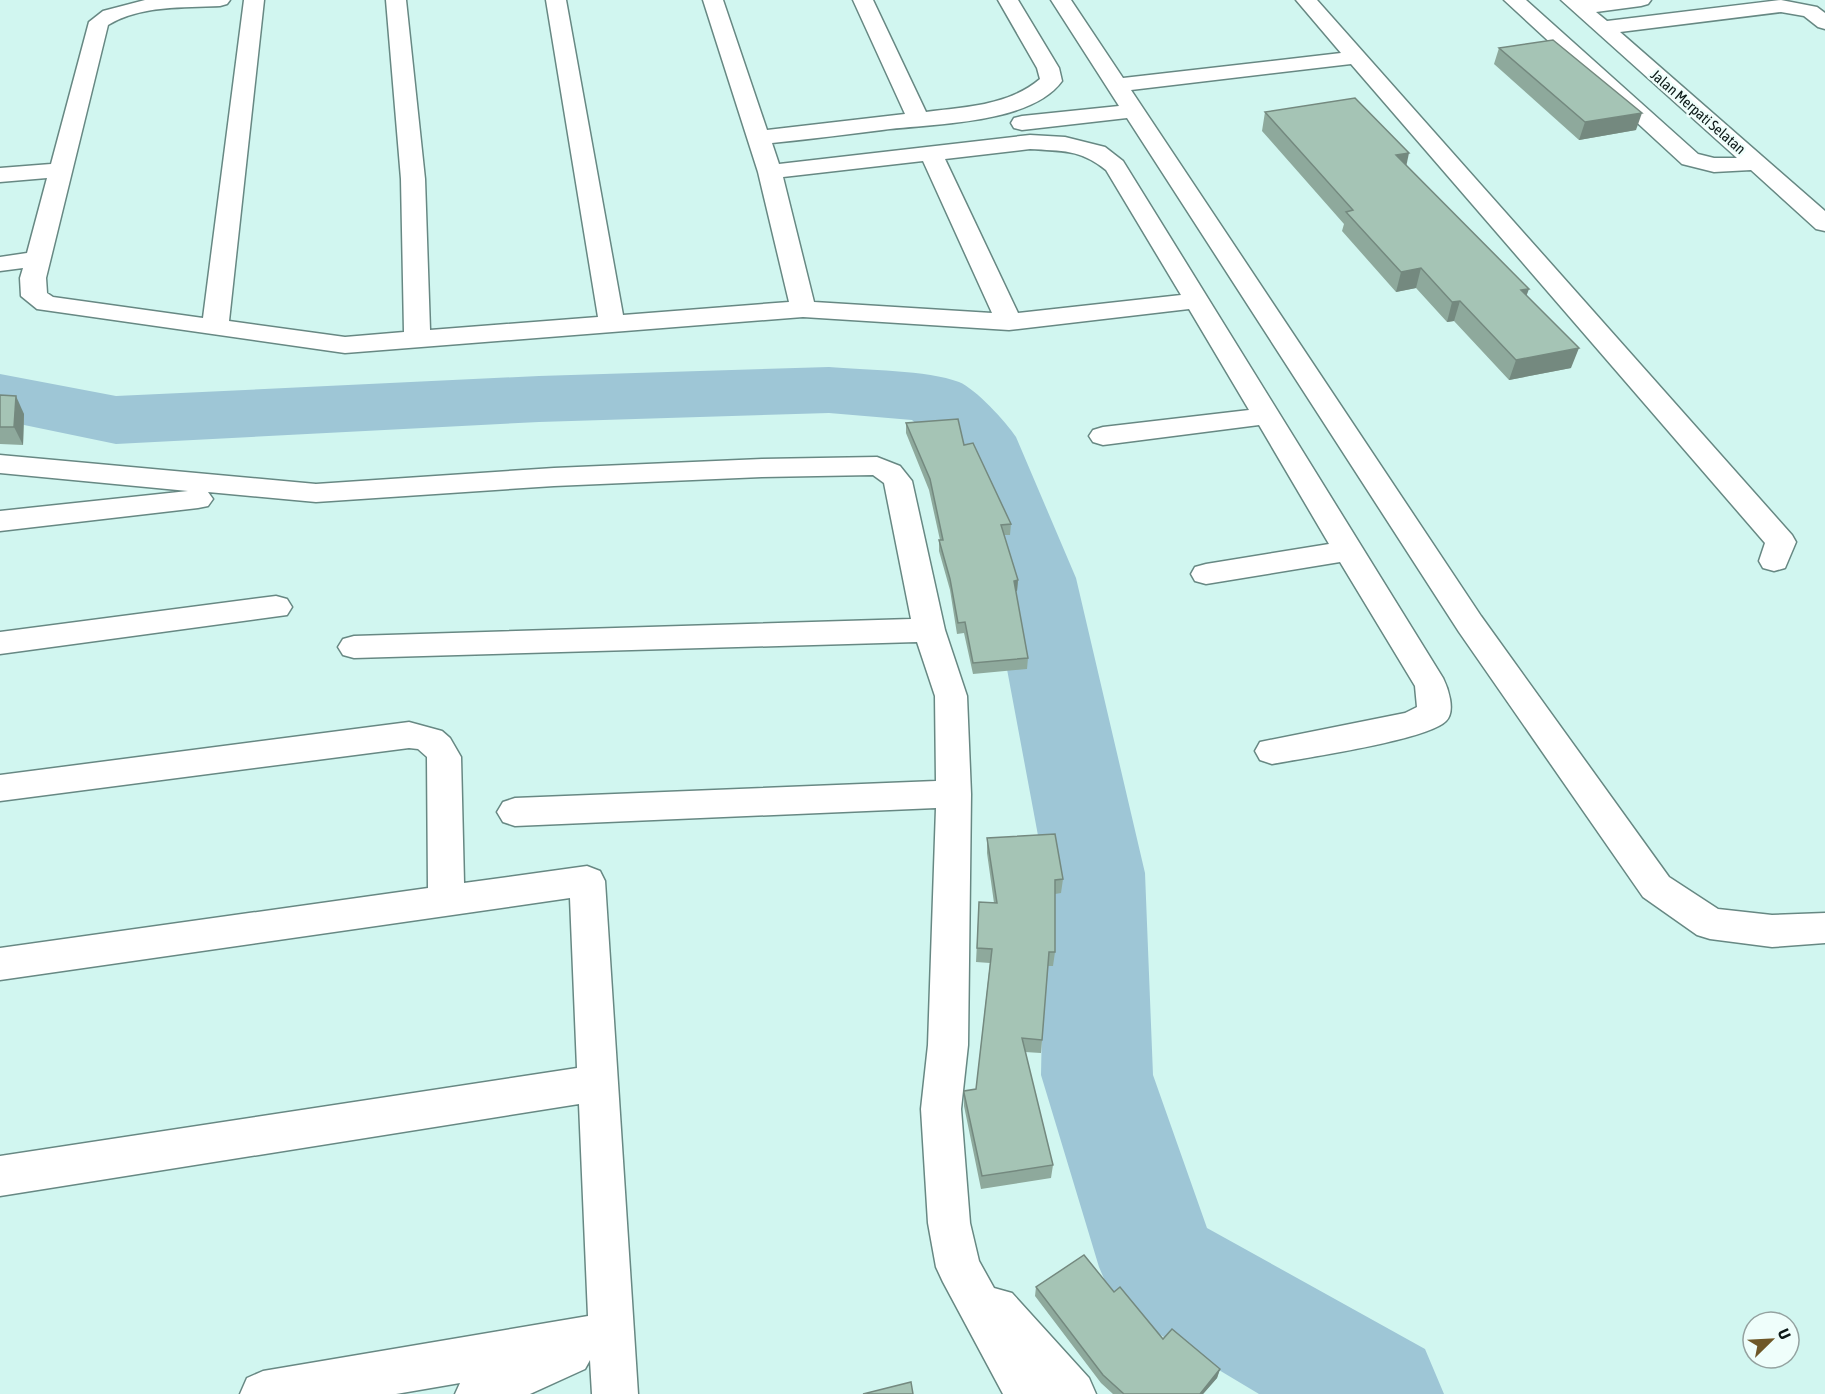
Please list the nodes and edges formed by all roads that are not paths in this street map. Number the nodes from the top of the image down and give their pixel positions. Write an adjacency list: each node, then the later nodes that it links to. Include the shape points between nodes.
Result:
1 (220, 0): 23 (street, via 143,7 121,11 99,22)
2 (254, 0): 33 (street)
3 (396, 0): 34 (street, via 413,179)
4 (556, 0): 32 (street)
5 (713, 0): 20 (street)
6 (863, 0): 18 (street)
7 (1008, 0): 19 (street, via 1048,68 1051,81 1039,92)
8 (1061, 0): 16 (street)
9 (1306, 0): 15 (street)
10 (1514, 0): 22 (street, via 1690,159 1704,165)
11 (1641, 0): 12 (street)
12 (1575, 4): 14 (street, Jalan Merpati Selatan)
13 (1820, 14): 14 (street, via 1781,6)
14 (1603, 28): 22 (street, Jalan Merpati Selatan)
15 (1358, 57): 16 (street); 41 (street, via 1781,542)
16 (1118, 85): 17 (street)
17 (1134, 111): 19 (street); 52 (street, via 1470,624 1656,887 1710,924 1772,931)
18 (918, 119): 19 (street, via 982,112); 20 (street)
19 (1021, 124): 21 (street); 29 (street, via 1065,144 1097,152 1115,166)
20 (758, 138): 24 (street)
21 (931, 154): 24 (street); 31 (street)
22 (1755, 163): 26 (street, Jalan Merpati Selatan)
23 (60, 170): 25 (street); 27 (street)
24 (770, 172): 30 (street)
25 (0, 175)
26 (1825, 224)
27 (37, 259): 28 (street); 33 (street, via 34,296 46,304)
28 (0, 264)
29 (1197, 301): 31 (street); 35 (street)
30 (803, 309): 31 (street); 32 (street)
31 (1009, 322)
32 (612, 324): 34 (street)
33 (215, 328): 34 (street, via 345,345)
34 (417, 339)
35 (1266, 416): 36 (street); 40 (street)
36 (1103, 436)
37 (0, 464): 44 (street, via 316,493 554,477 877,466 890,472 898,482)
38 (198, 499): 39 (street)
39 (0, 521)
40 (1348, 551): 42 (street); 47 (street, via 1431,686 1434,713 1413,724)
41 (1774, 561)
42 (1206, 574)
43 (276, 607): 45 (street)
44 (929, 630): 46 (street); 49 (street, via 951,696)
45 (0, 643)
46 (354, 647)
47 (1272, 751)
48 (0, 788): 51 (street, via 421,735 440,747 444,757)
49 (954, 794): 50 (street); 56 (street, via 948,1045 942,1109 949,1223)
50 (515, 812)
51 (446, 902): 53 (street); 54 (street, via 587,881)
52 (1825, 928)
53 (0, 964)
54 (597, 1083): 55 (street); 57 (street)
55 (0, 1176)
56 (958, 1267): 61 (street); 62 (street)
57 (612, 1334): 58 (street); 59 (street); 60 (street)
58 (263, 1394)
59 (478, 1394)
60 (615, 1394)
61 (1028, 1394)
62 (1073, 1394)

